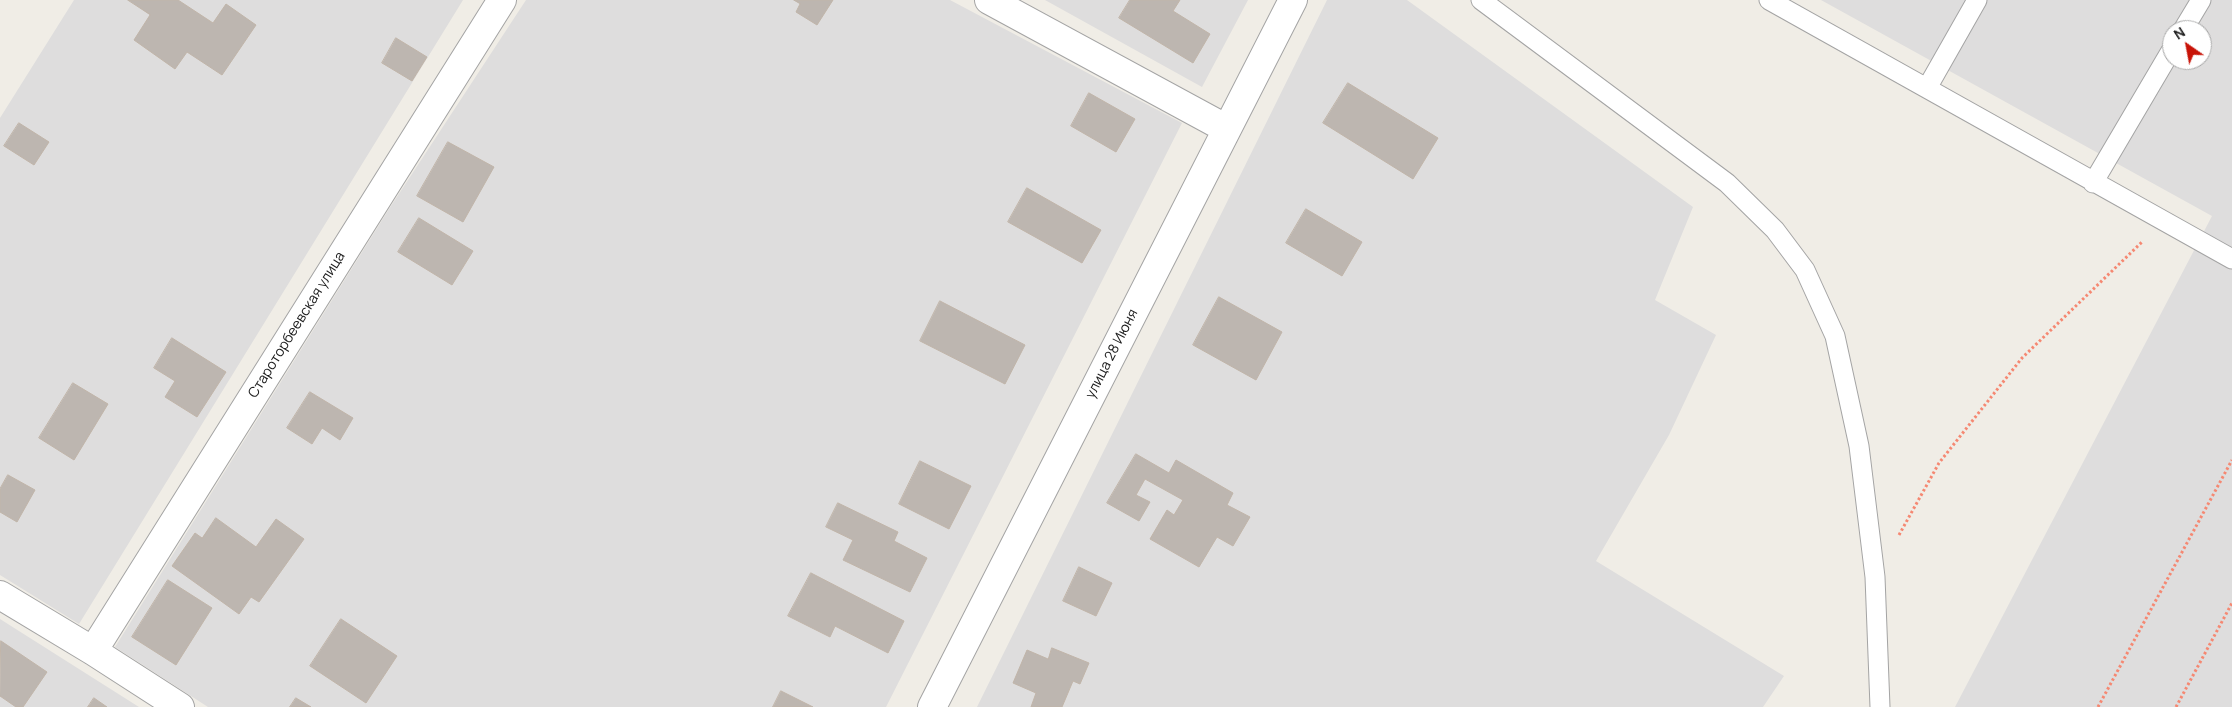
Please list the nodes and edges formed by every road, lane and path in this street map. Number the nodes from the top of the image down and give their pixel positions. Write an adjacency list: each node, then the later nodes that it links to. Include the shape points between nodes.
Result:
1 (502, 0): 19 (street, Староторбеевская улица)
2 (989, 0): 11 (street)
3 (1293, 0): 11 (street, улица 28 Июня)
4 (1481, 0): 16 (lane, via 1727,183 1775,230 1805,270 1836,336 1859,446)
5 (1769, 0): 10 (lane)
6 (1976, 0): 10 (lane)
7 (2201, 0): 8 (lane)
8 (2189, 20)
9 (2162, 66): 12 (lane)
10 (1927, 88): 12 (lane)
11 (1227, 129): 21 (street, улица 28 Июня)
12 (2094, 183): 13 (lane)
13 (2163, 222): 14 (lane); 16 (path, via 2022,358 1939,463)
14 (2232, 259)
15 (2232, 460): 23 (path)
16 (1875, 577): 22 (lane)
17 (0, 595): 19 (street)
18 (2232, 603): 24 (path)
19 (93, 651): 20 (street)
20 (180, 707)
21 (932, 707)
22 (1880, 707)
23 (2098, 707)
24 (2176, 707)

